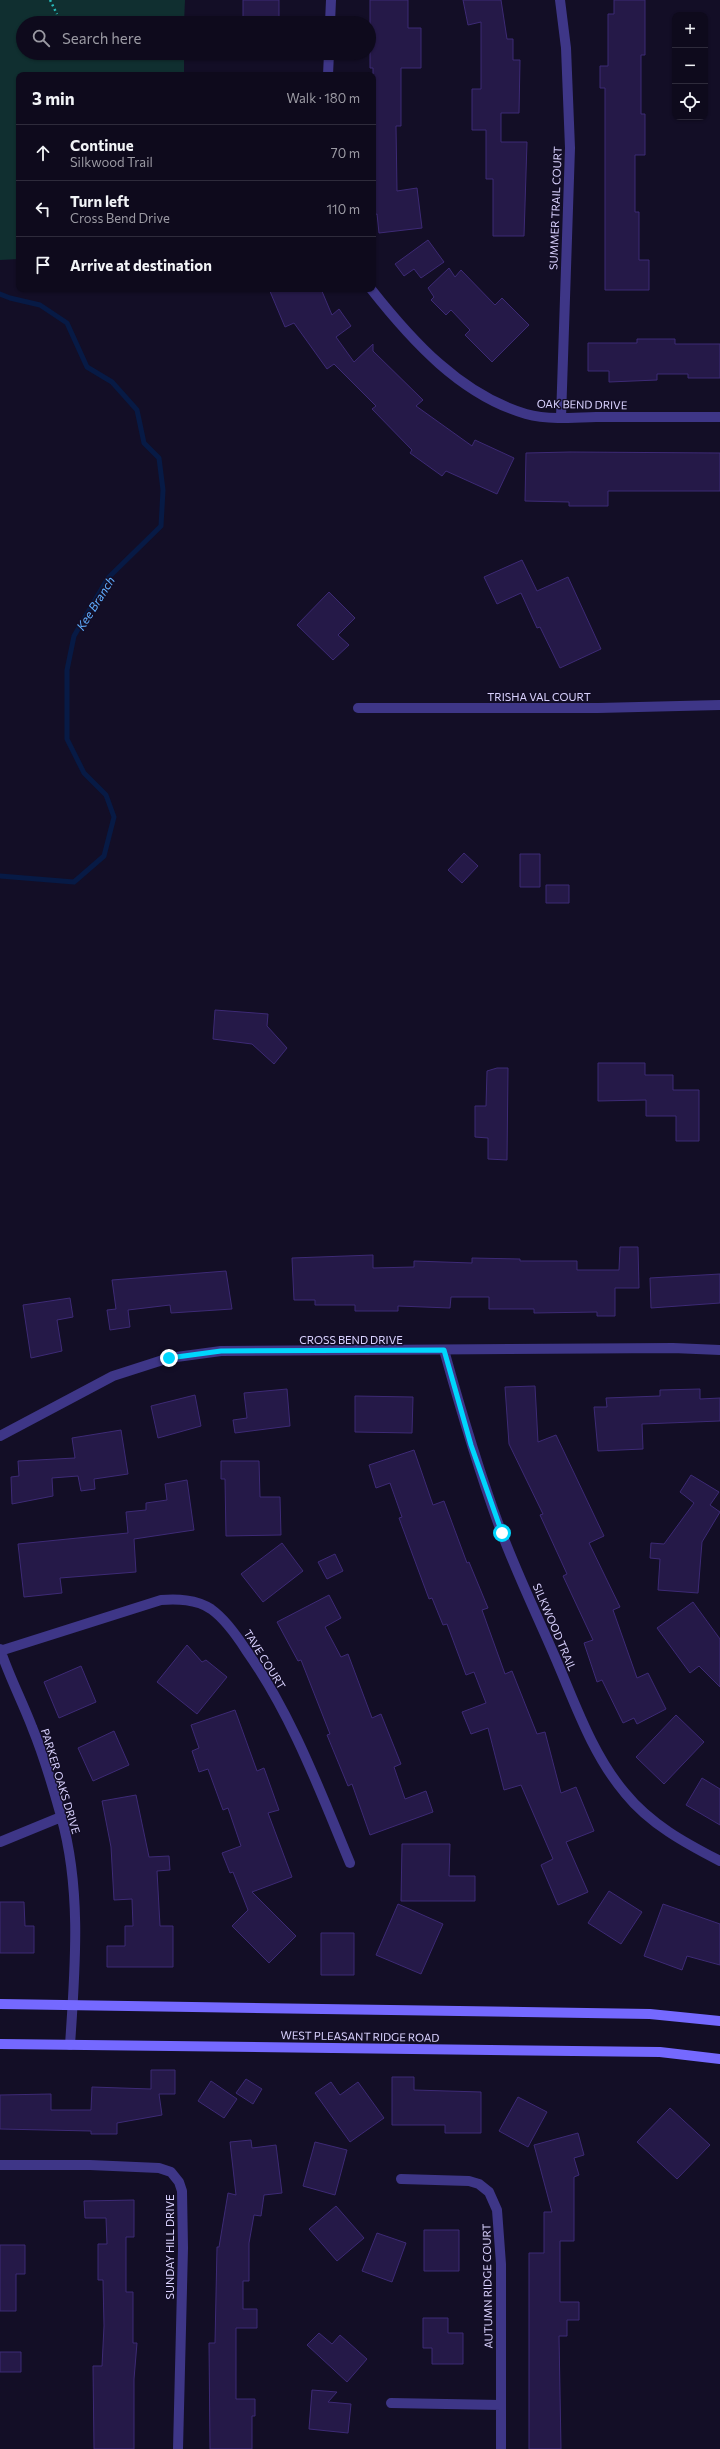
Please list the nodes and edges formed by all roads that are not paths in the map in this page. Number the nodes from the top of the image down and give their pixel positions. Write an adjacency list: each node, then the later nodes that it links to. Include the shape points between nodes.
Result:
1 (331, 0): 3 (street)
2 (560, 0): 8 (street, SUMMER TRAIL COURT, via 566,48 570,148)
3 (330, 16)
4 (329, 60): 5 (street)
5 (328, 72)
6 (374, 292): 8 (street, OAK BEND DRIVE, via 423,348 466,385 494,401 527,415)
7 (720, 417): 8 (street, OAK BEND DRIVE)
8 (561, 418)
9 (720, 704): 10 (street, TRISHA VAL COURT, via 591,708)
10 (358, 708)
11 (444, 1350): 12 (street, CROSS BEND DRIVE); 13 (street, CROSS BEND DRIVE, via 221,1351 169,1358 113,1376); 17 (street, SILKWOOD TRAIL, via 471,1445 502,1533 603,1762 625,1794 652,1821 683,1842)
12 (720, 1350)
13 (0, 1436)
14 (0, 1650): 15 (street, PARKER OAKS DRIVE, via 33,1729); 18 (street, TAVE COURT, via 161,1600 183,1599 210,1608 234,1633 260,1669 302,1749)
15 (61, 1817): 16 (street); 20 (street, PARKER OAKS DRIVE, via 69,1851 73,1893)
16 (0, 1842)
17 (720, 1861)
18 (350, 1863)
19 (0, 2004): 20 (main road)
20 (72, 2005): 21 (main road, via 650,2014); 23 (street, PARKER OAKS DRIVE)
21 (720, 2020)
22 (0, 2044): 23 (main road, WEST PLEASANT RIDGE ROAD)
23 (70, 2045): 24 (main road, WEST PLEASANT RIDGE ROAD, via 660,2052)
24 (720, 2059)
25 (0, 2165): 29 (street, SUNDAY HILL DRIVE, via 160,2168 171,2172 179,2182 182,2191 183,2248)
26 (401, 2179): 28 (street, AUTUMN RIDGE COURT, via 469,2181 479,2184 493,2197 497,2210 501,2264)
27 (391, 2403): 28 (street)
28 (501, 2405): 30 (street, AUTUMN RIDGE COURT)
29 (178, 2449)
30 (501, 2449)

